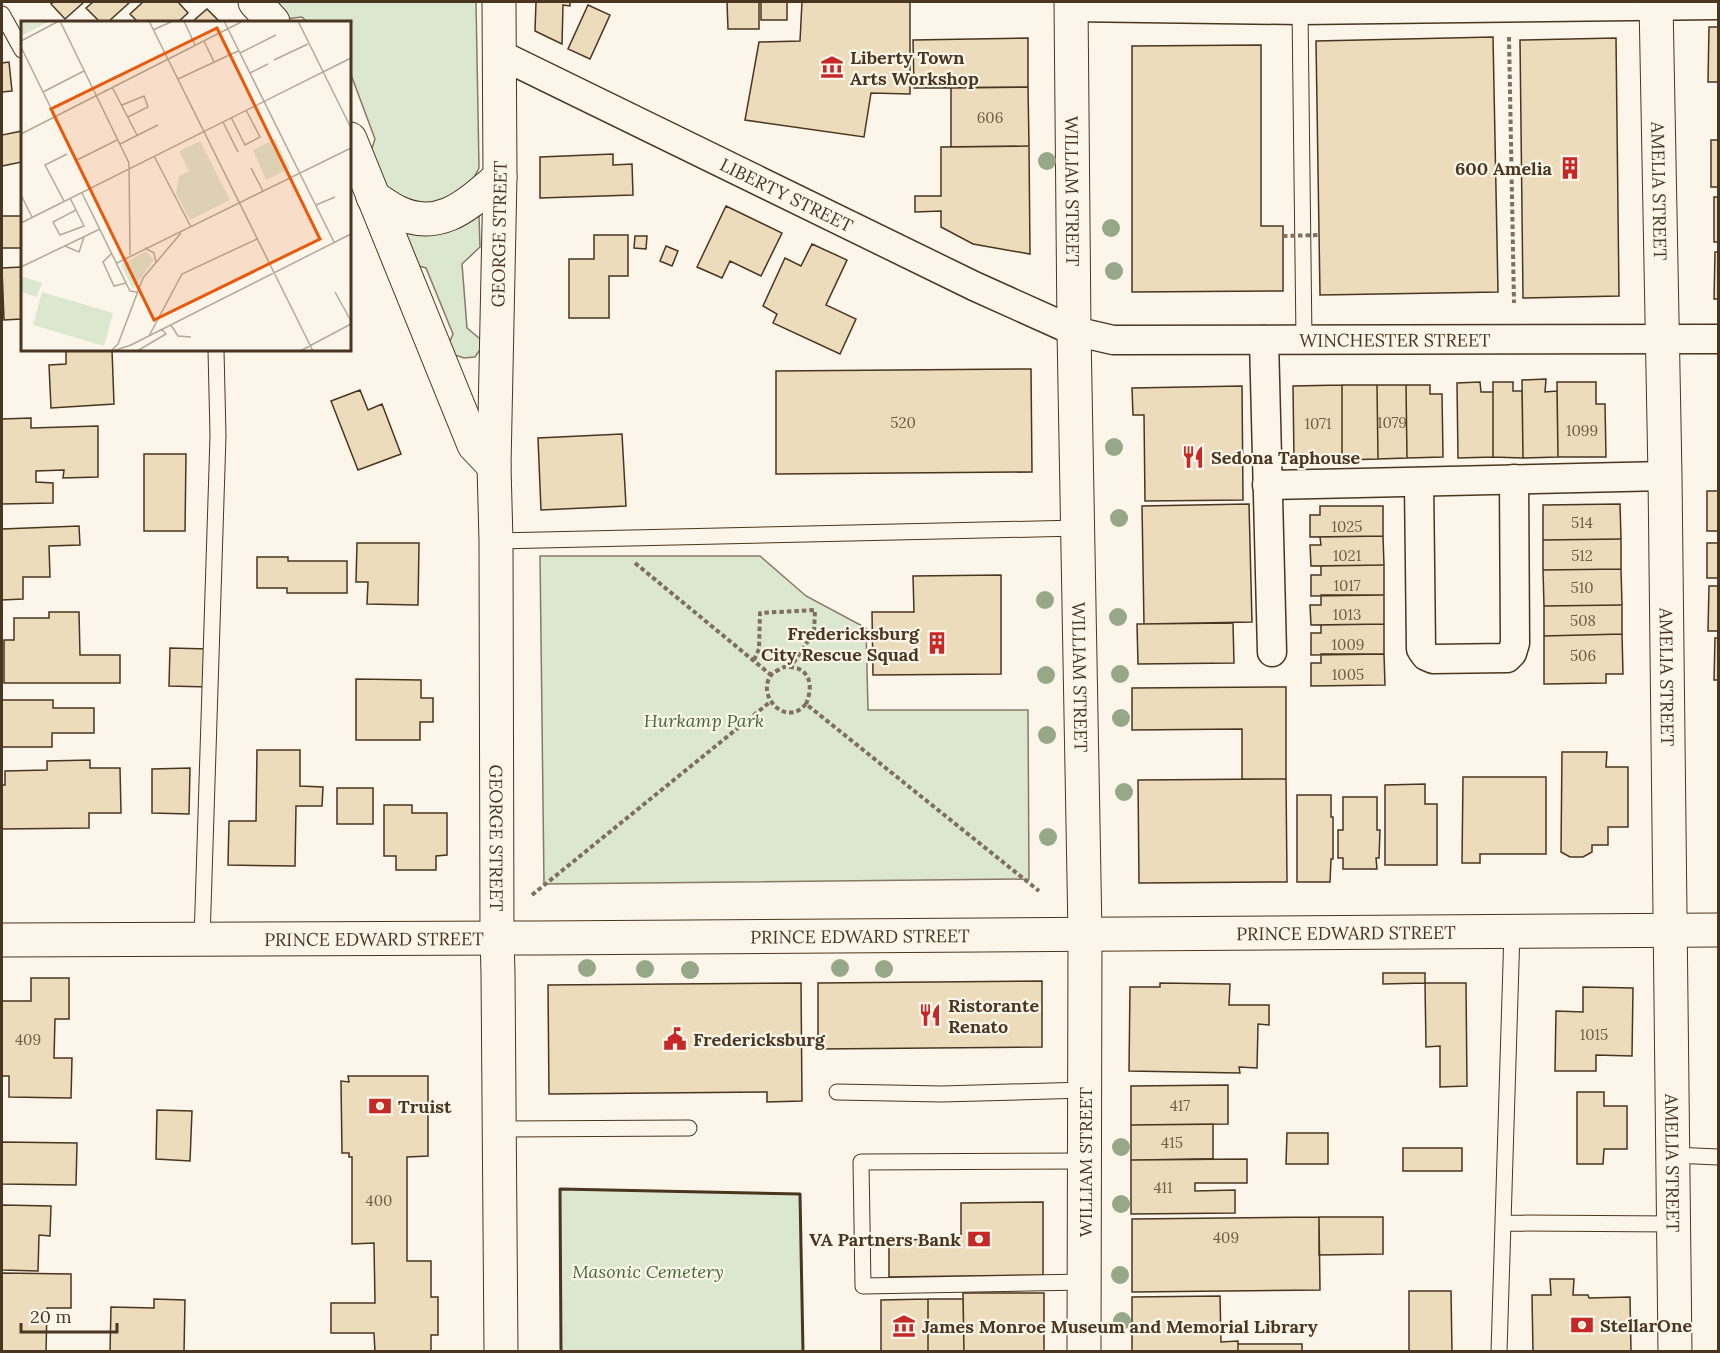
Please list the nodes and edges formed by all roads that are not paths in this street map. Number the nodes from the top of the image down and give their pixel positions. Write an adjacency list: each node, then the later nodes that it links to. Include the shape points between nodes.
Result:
1 (255, 2): 8 (street)
2 (499, 2): 10 (street, GEORGE STREET)
3 (1071, 4): 6 (street); 14 (street, WILLIAM STREET)
4 (1656, 4): 5 (street); 6 (street); 15 (street, AMELIA STREET)
5 (1719, 5)
6 (1300, 10): 18 (lane)
7 (2, 14): 9 (lane)
8 (272, 21)
9 (21, 48)
10 (501, 55): 12 (street, GEORGE STREET); 14 (street, LIBERTY STREET)
11 (351, 141): 13 (street)
12 (500, 177): 13 (street, via 465,207 437,219 398,212); 20 (street, GEORGE STREET)
13 (374, 197): 20 (street, via 474,445)
14 (1074, 331): 17 (street, WINCHESTER STREET, via 1113,340); 25 (street, WILLIAM STREET)
15 (1662, 339): 16 (street, WINCHESTER STREET); 18 (street, WINCHESTER STREET); 21 (street, AMELIA STREET)
16 (1719, 339)
17 (1264, 340): 18 (street, WINCHESTER STREET); 24 (street)
18 (1304, 340)
19 (216, 351): 34 (lane, via 218,436)
20 (494, 466): 26 (street, GEORGE STREET)
21 (1665, 476): 22 (street); 28 (street, AMELIA STREET)
22 (1514, 479): 23 (street); 23 (street, via 1515,643 1507,658 1433,659 1421,650)
23 (1419, 482): 24 (street)
24 (1268, 485): 27 (street)
25 (1078, 528): 26 (lane); 31 (street, WILLIAM STREET)
26 (496, 541): 32 (street, GEORGE STREET)
27 (1272, 652)
28 (1670, 930): 29 (street, PRINCE EDWARD STREET); 30 (street, PRINCE EDWARD STREET); 39 (street, AMELIA STREET)
29 (1719, 930)
30 (1512, 931): 31 (street, PRINCE EDWARD STREET); 42 (lane)
31 (1085, 934): 32 (street, PRINCE EDWARD STREET); 35 (street, WILLIAM STREET)
32 (497, 938): 34 (street, PRINCE EDWARD STREET); 37 (street, GEORGE STREET)
33 (2, 940): 34 (street, PRINCE EDWARD STREET)
34 (202, 940)
35 (1085, 1090): 36 (lane); 41 (street, WILLIAM STREET)
36 (837, 1092)
37 (499, 1128): 38 (lane); 45 (street, GEORGE STREET)
38 (689, 1128)
39 (1673, 1155): 40 (lane); 43 (street, AMELIA STREET)
40 (1719, 1157)
41 (1085, 1161): 44 (street, WILLIAM STREET); 44 (lane, via 861,1162 862,1286)
42 (1504, 1223): 43 (lane); 47 (lane)
43 (1673, 1224): 48 (street, AMELIA STREET)
44 (1084, 1282): 46 (street, WILLIAM STREET)
45 (501, 1352)
46 (1084, 1352)
47 (1499, 1352)
48 (1675, 1352)

